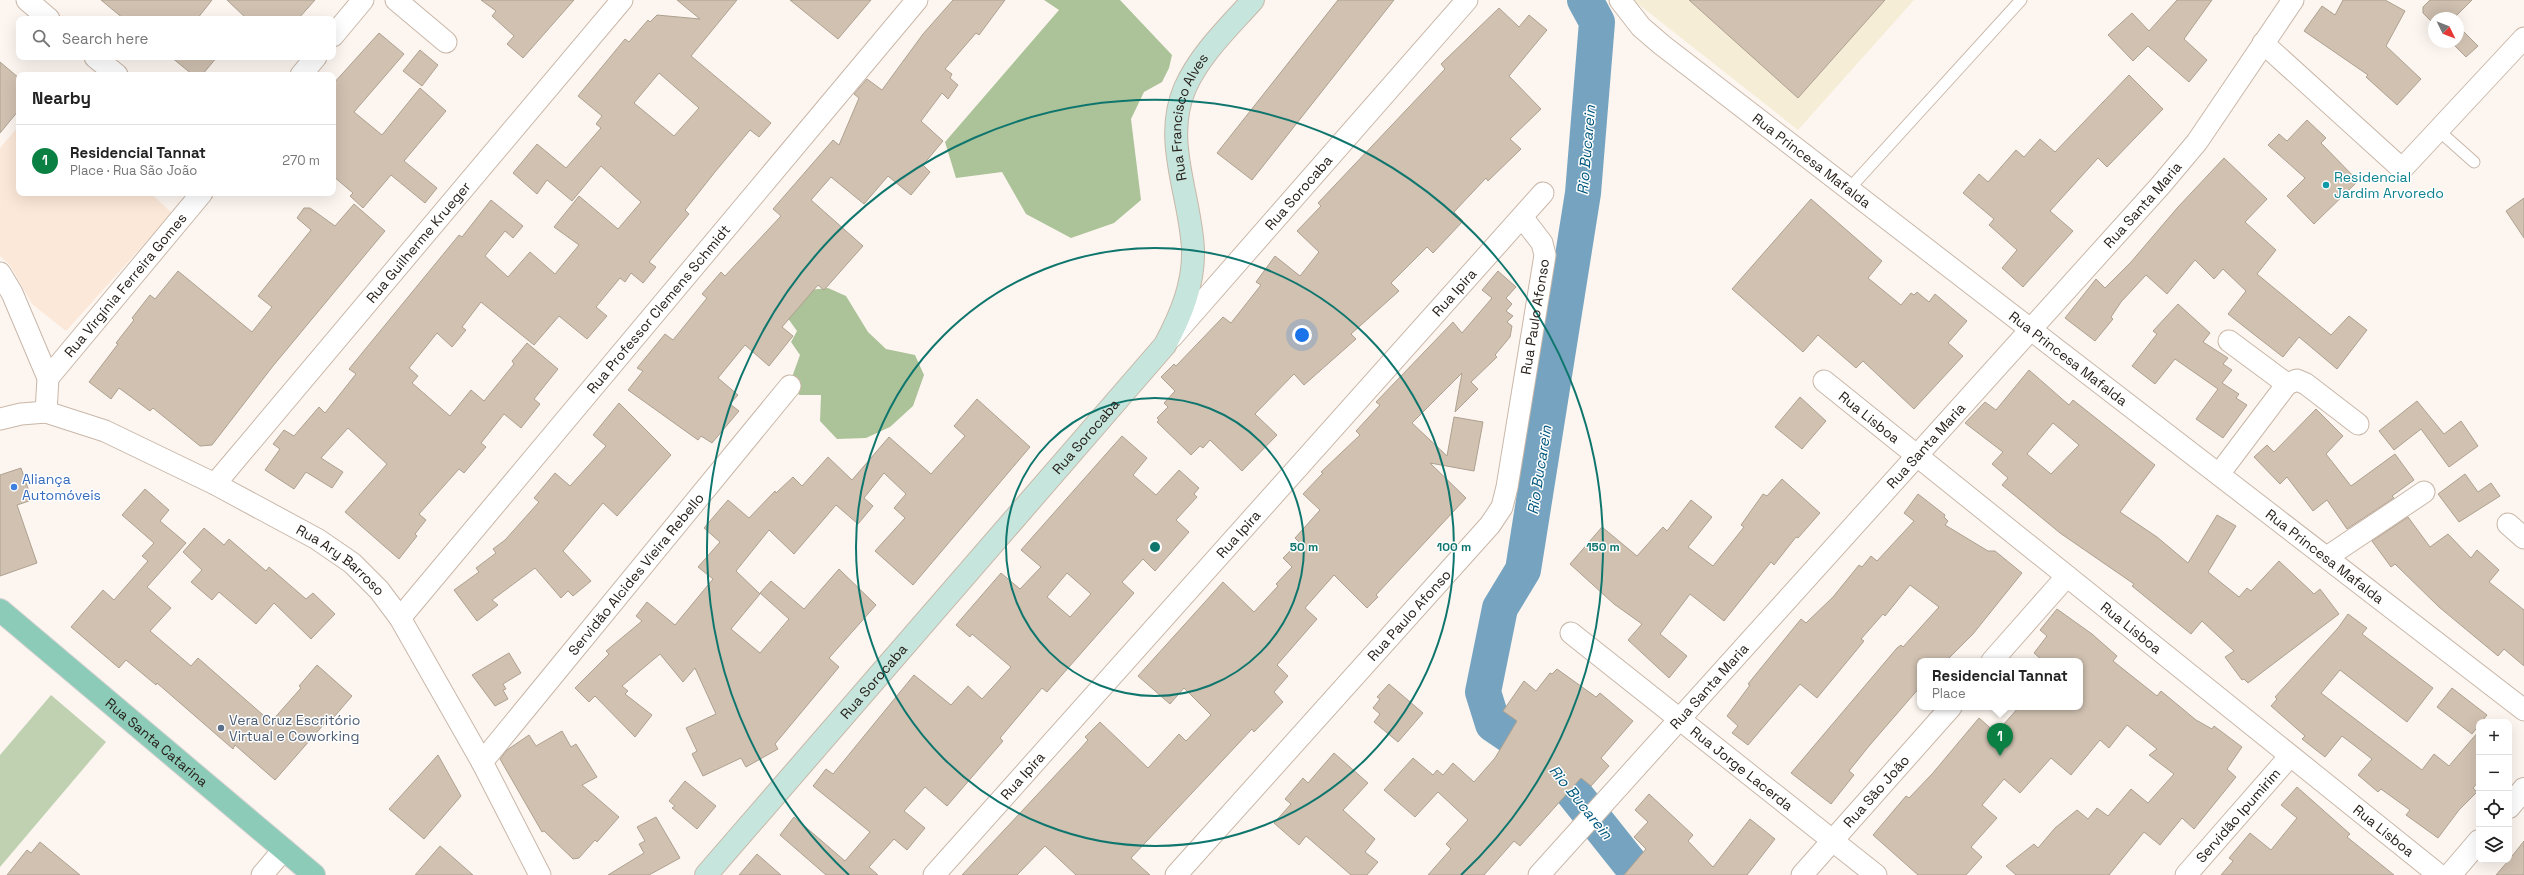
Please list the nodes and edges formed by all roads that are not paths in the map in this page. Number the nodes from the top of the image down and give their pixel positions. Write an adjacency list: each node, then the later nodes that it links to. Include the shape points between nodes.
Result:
1 (27, 0): 11 (street)
2 (396, 0): 14 (street)
3 (622, 0): 39 (street, Rua Guilherme Krueger)
4 (917, 0): 46 (street, Rua Professor Clemens Schmidt)
5 (1254, 0): 29 (main road, Rua Francisco Alves, via 1212,45 1184,89 1176,141 1193,250 1192,272 1179,318)
6 (1467, 0): 29 (street, Rua Sorocaba)
7 (1620, 0): 22 (street, Rua Princesa Mafalda, via 1641,27 1662,45)
8 (2021, 0): 22 (lane)
9 (2293, 0): 15 (street, Rua Santa Maria)
10 (360, 1): 12 (street)
11 (46, 16)
12 (336, 32)
13 (2524, 38): 20 (street)
14 (446, 42)
15 (2263, 43): 20 (street, via 2402,169); 27 (street, Rua Santa Maria, via 2197,142)
16 (99, 60): 18 (street)
17 (313, 60): 19 (street)
18 (113, 72)
19 (303, 72)
20 (2438, 130): 21 (lane)
21 (2474, 162)
22 (1849, 189): 27 (street, Rua Princesa Mafalda)
23 (1543, 193): 25 (street, Rua Ipira)
24 (200, 196): 30 (street, Rua Virgínia Ferreira Gomes)
25 (1522, 217): 63 (street, Rua Ipira); 64 (street, Rua Paulo Afonso, via 1542,243 1546,255 1502,507 1490,525)
26 (0, 273): 30 (street, via 12,292)
27 (2031, 329): 37 (street, Rua Santa Maria); 38 (street, Rua Princesa Mafalda)
28 (2229, 341): 32 (street)
29 (1165, 345): 62 (main road, Rua Sorocaba)
30 (48, 378): 34 (street)
31 (1824, 381): 37 (street, Rua Lisboa)
32 (2287, 384): 36 (street, via 2297,380 2306,384); 38 (street)
33 (790, 386): 53 (street, Servidão Alcides Vieira Rebello)
34 (46, 412): 35 (street, Rua Ary Barroso, via 21,414); 39 (street, Rua Ary Barroso, via 105,431)
35 (0, 420)
36 (2358, 424)
37 (1917, 455): 44 (street, Rua Lisboa); 51 (street, Rua Santa Maria)
38 (2219, 474): 43 (street, Rua Princesa Mafalda)
39 (215, 484): 46 (street, Rua Ary Barroso, via 317,539 352,562 379,590)
40 (2424, 492): 43 (street)
41 (2508, 524): 42 (street)
42 (2524, 538)
43 (2326, 557): 50 (street, Rua Princesa Mafalda)
44 (2067, 576): 48 (street); 52 (street, Rua Lisboa)
45 (0, 610): 58 (main road, Rua Santa Catarina)
46 (400, 618): 53 (street, Rua Ary Barroso)
47 (1571, 633): 51 (street, Rua Jorge Lacerda)
48 (1995, 658)
49 (1948, 710): 56 (street, Rua São João)
50 (2524, 710)
51 (1680, 719): 56 (street, Rua Jorge Lacerda); 65 (street, Rua Santa Maria)
52 (2290, 756): 68 (street, Servidão Ipumirim); 69 (street, Rua Lisboa)
53 (482, 762): 61 (street, Rua Ary Barroso)
54 (2524, 789): 55 (street)
55 (2512, 803)
56 (1833, 841): 66 (street, Rua São João); 67 (street, Rua Jorge Lacerda)
57 (2476, 845): 70 (street)
58 (284, 850): 59 (street); 60 (main road, Rua Santa Catarina)
59 (262, 875)
60 (314, 875)
61 (540, 875)
62 (706, 875)
63 (934, 875)
64 (1176, 875)
65 (1539, 875)
66 (1802, 875)
67 (1876, 875)
68 (2186, 875)
69 (2439, 875)
70 (2450, 875)

